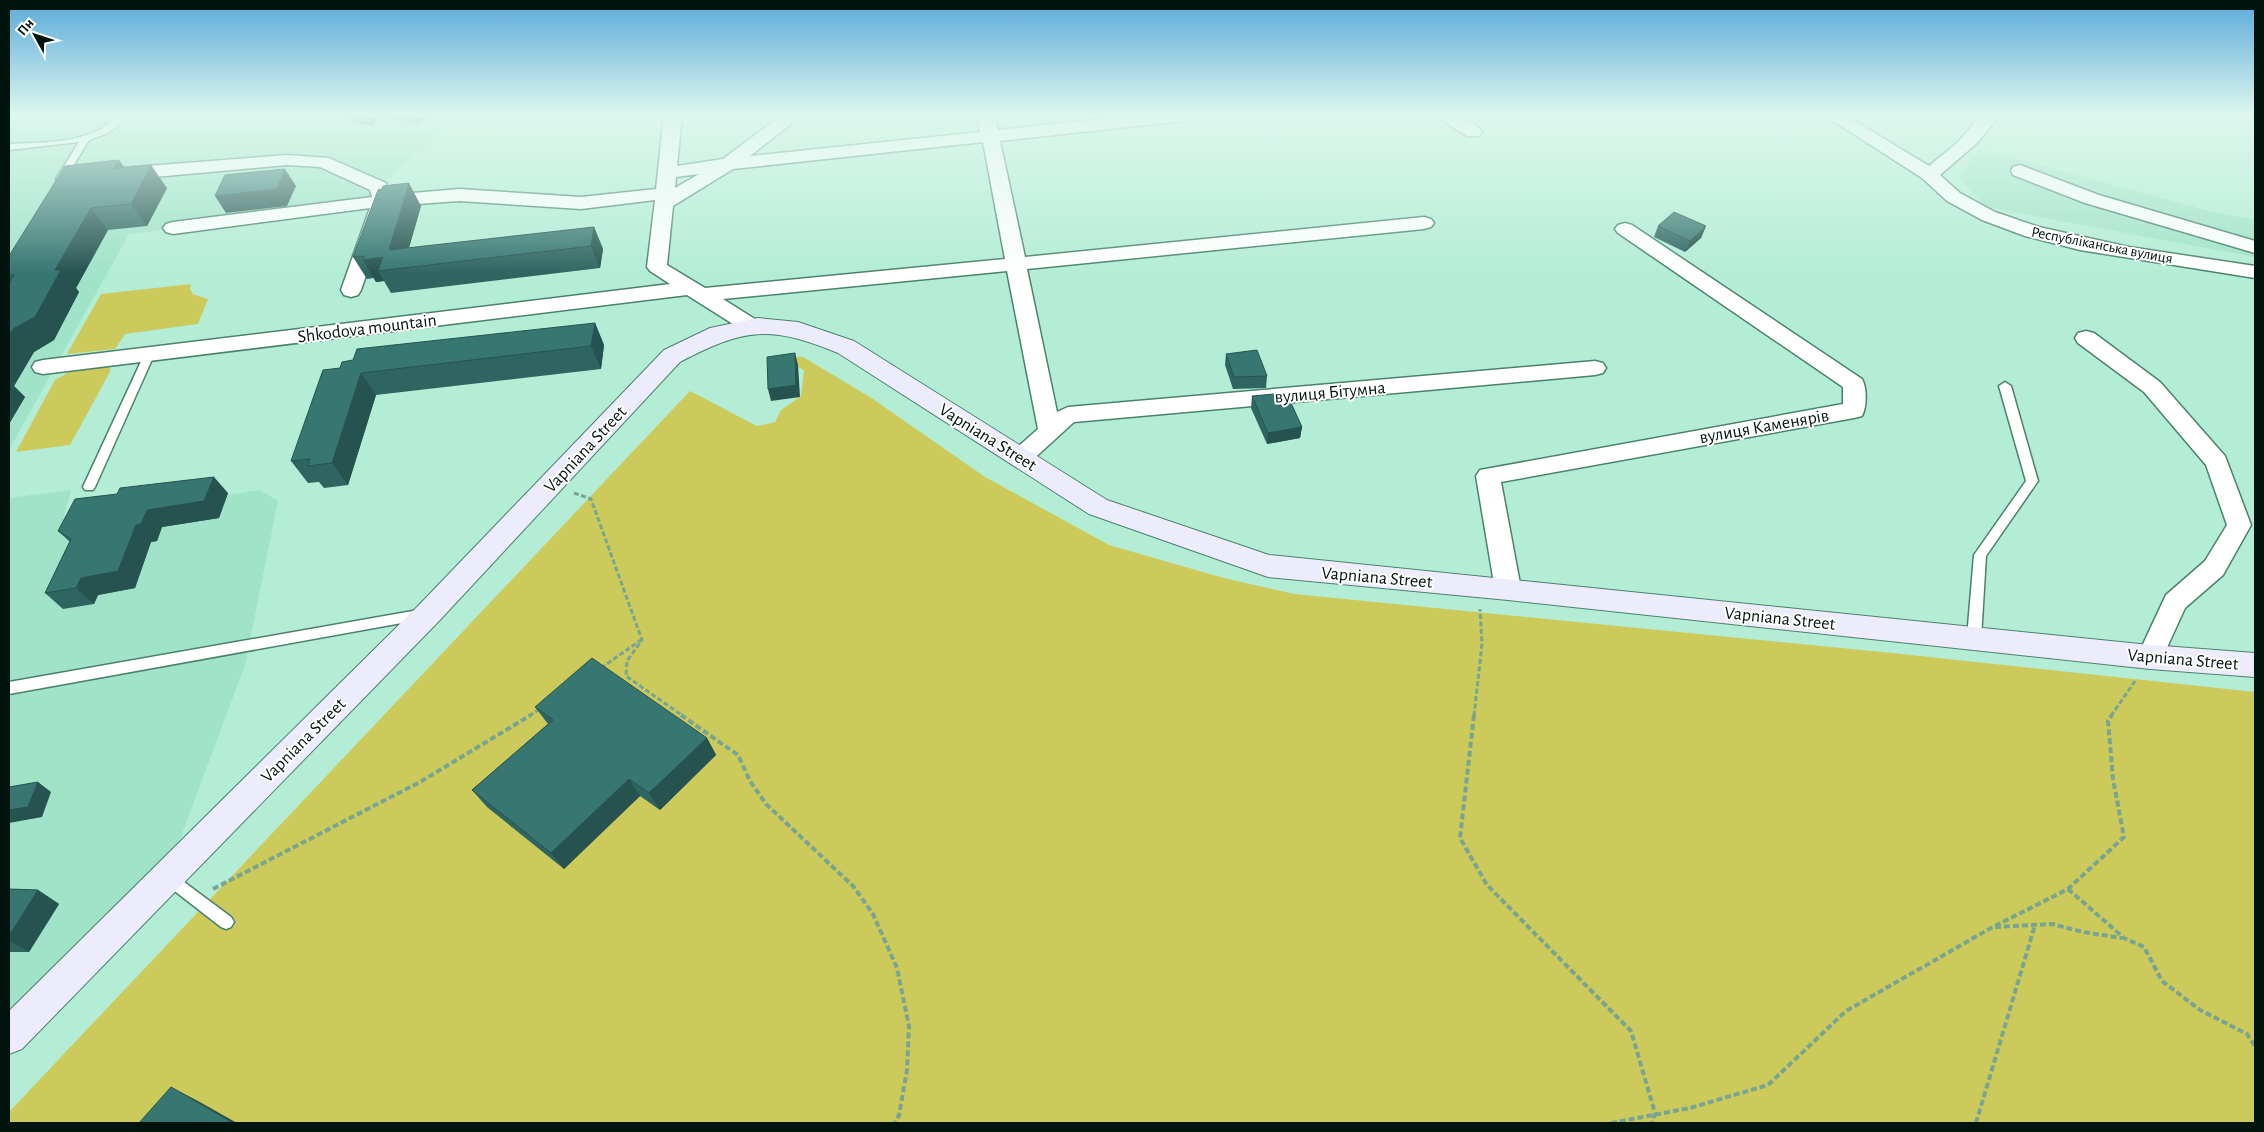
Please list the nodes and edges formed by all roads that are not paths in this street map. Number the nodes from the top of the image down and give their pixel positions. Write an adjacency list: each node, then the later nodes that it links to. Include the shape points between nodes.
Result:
1 (68, 168): 14 (lane)
2 (197, 168): 13 (street)
3 (336, 168): 16 (street, via 379,188)
4 (668, 168): 11 (street)
5 (702, 168): 11 (street)
6 (721, 168): 15 (street)
7 (996, 168): 21 (street)
8 (1919, 168): 12 (street, Республіканська вулиця)
9 (1937, 168): 12 (street)
10 (2020, 171): 20 (street, via 2092,199)
11 (668, 173): 15 (street)
12 (1929, 174): 22 (street, Республіканська вулиця, via 1938,188 1974,209 2026,231 2083,244)
13 (114, 175)
14 (55, 189)
15 (665, 198): 16 (street, via 582,203 459,194); 24 (street, via 657,268)
16 (382, 201): 18 (street); 23 (street)
17 (1424, 223): 21 (street, Shkodova mountain)
18 (173, 228)
19 (1625, 229): 34 (street, вулиця Каменярів, via 1854,384 1854,410 1488,476)
20 (2255, 247)
21 (1014, 262): 24 (street, Shkodova mountain); 31 (street)
22 (2255, 272)
23 (351, 290)
24 (697, 291): 25 (street); 27 (street, Shkodova mountain)
25 (751, 326): 32 (street, Vapniana Street, via 781,325 809,331 846,347); 35 (street, Vapniana Street, via 733,328 672,356)
26 (2086, 338): 37 (street, via 2152,387 2218,462 2239,525 2214,568 2175,602)
27 (149, 355): 28 (street, Shkodova mountain); 33 (lane)
28 (43, 367)
29 (1595, 368): 31 (street, вулиця Бітумна, via 1068,415)
30 (2005, 386): 36 (lane, via 2032,482 1980,555)
31 (1050, 432): 32 (street, вулиця Бітумна)
32 (1020, 458): 34 (street, Vapniana Street, via 1098,508 1268,566)
33 (89, 487)
34 (1508, 589): 36 (street, Vapniana Street)
35 (429, 613): 39 (lane); 40 (street, Vapniana Street)
36 (1976, 642): 37 (street, Vapniana Street)
37 (2150, 657): 38 (street, Vapniana Street)
38 (2255, 665)
39 (9, 688)
40 (168, 877): 41 (lane); 42 (street, Vapniana Street)
41 (226, 922)
42 (9, 1036)

